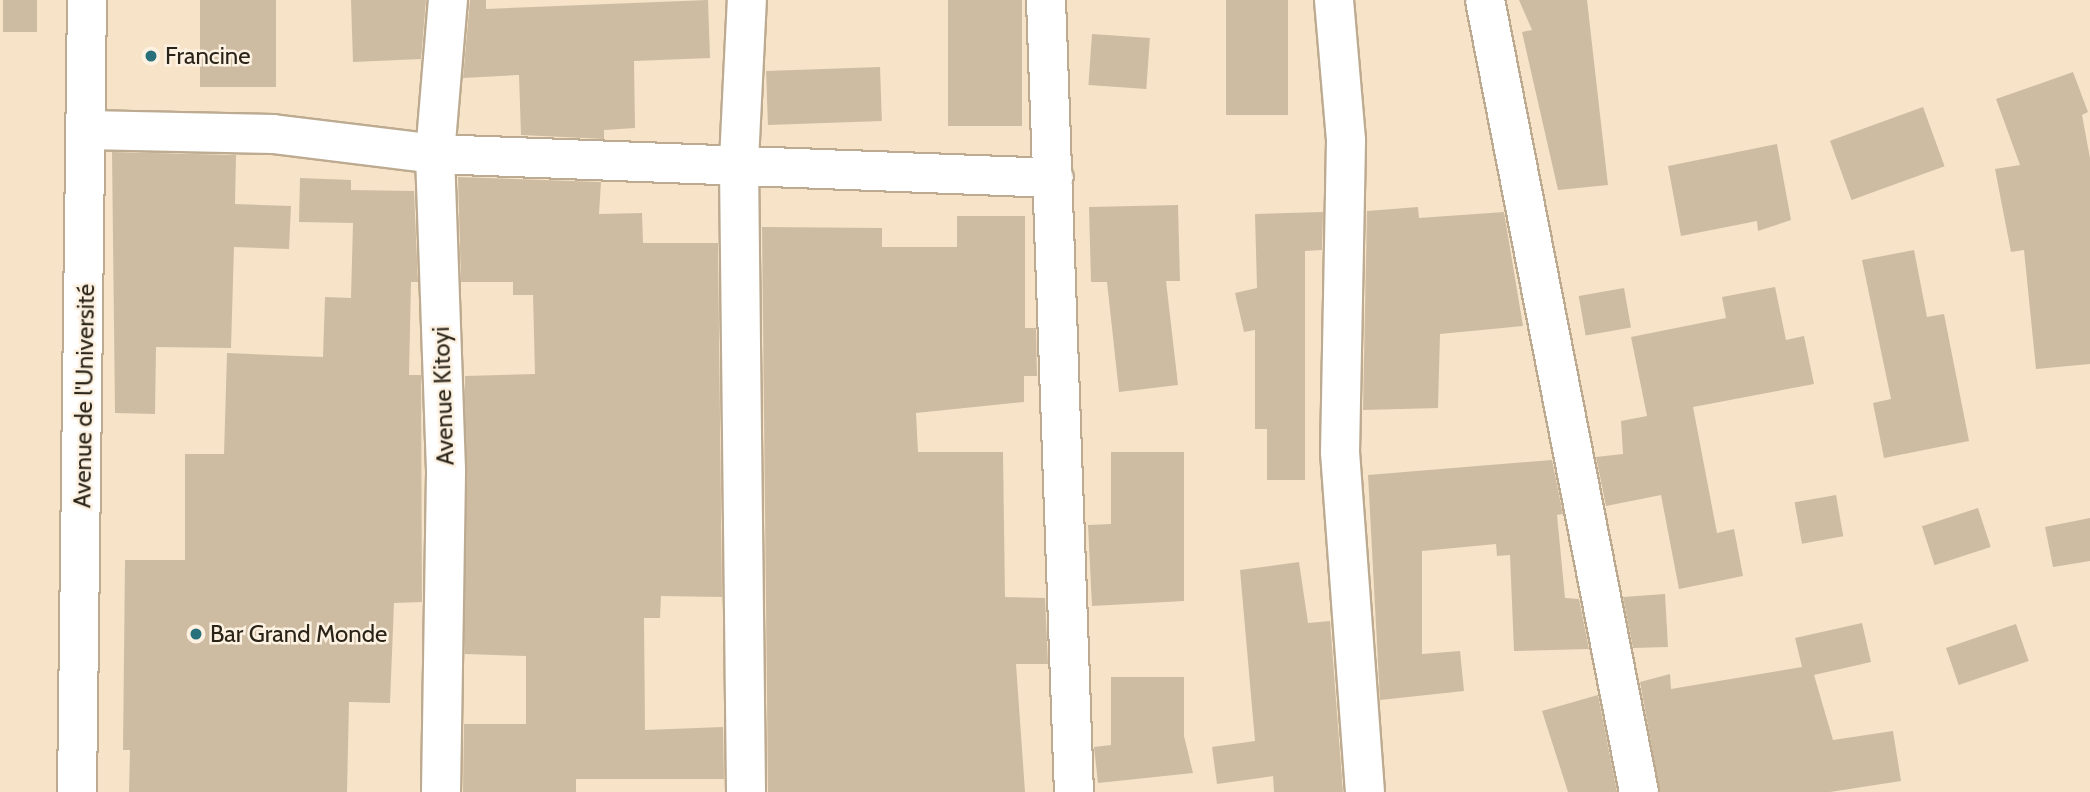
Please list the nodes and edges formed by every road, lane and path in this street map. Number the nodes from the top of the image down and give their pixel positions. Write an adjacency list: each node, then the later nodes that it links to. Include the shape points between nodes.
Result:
1 (87, 0): 7 (street, Avenue de l'Université)
2 (448, 0): 8 (street, Avenue Kitoyi)
3 (747, 0): 9 (street)
4 (1046, 0): 10 (street)
5 (1334, 0): 15 (street, via 1346,141 1340,452)
6 (1485, 0): 16 (street)
7 (87, 130): 8 (street, via 273,134); 11 (street, Avenue de l'Université)
8 (435, 154): 9 (street); 12 (street, Avenue Kitoyi, via 446,470)
9 (739, 161): 10 (street); 13 (street)
10 (1054, 178): 14 (street)
11 (77, 792)
12 (441, 792)
13 (747, 792)
14 (1074, 792)
15 (1365, 792)
16 (1639, 792)

